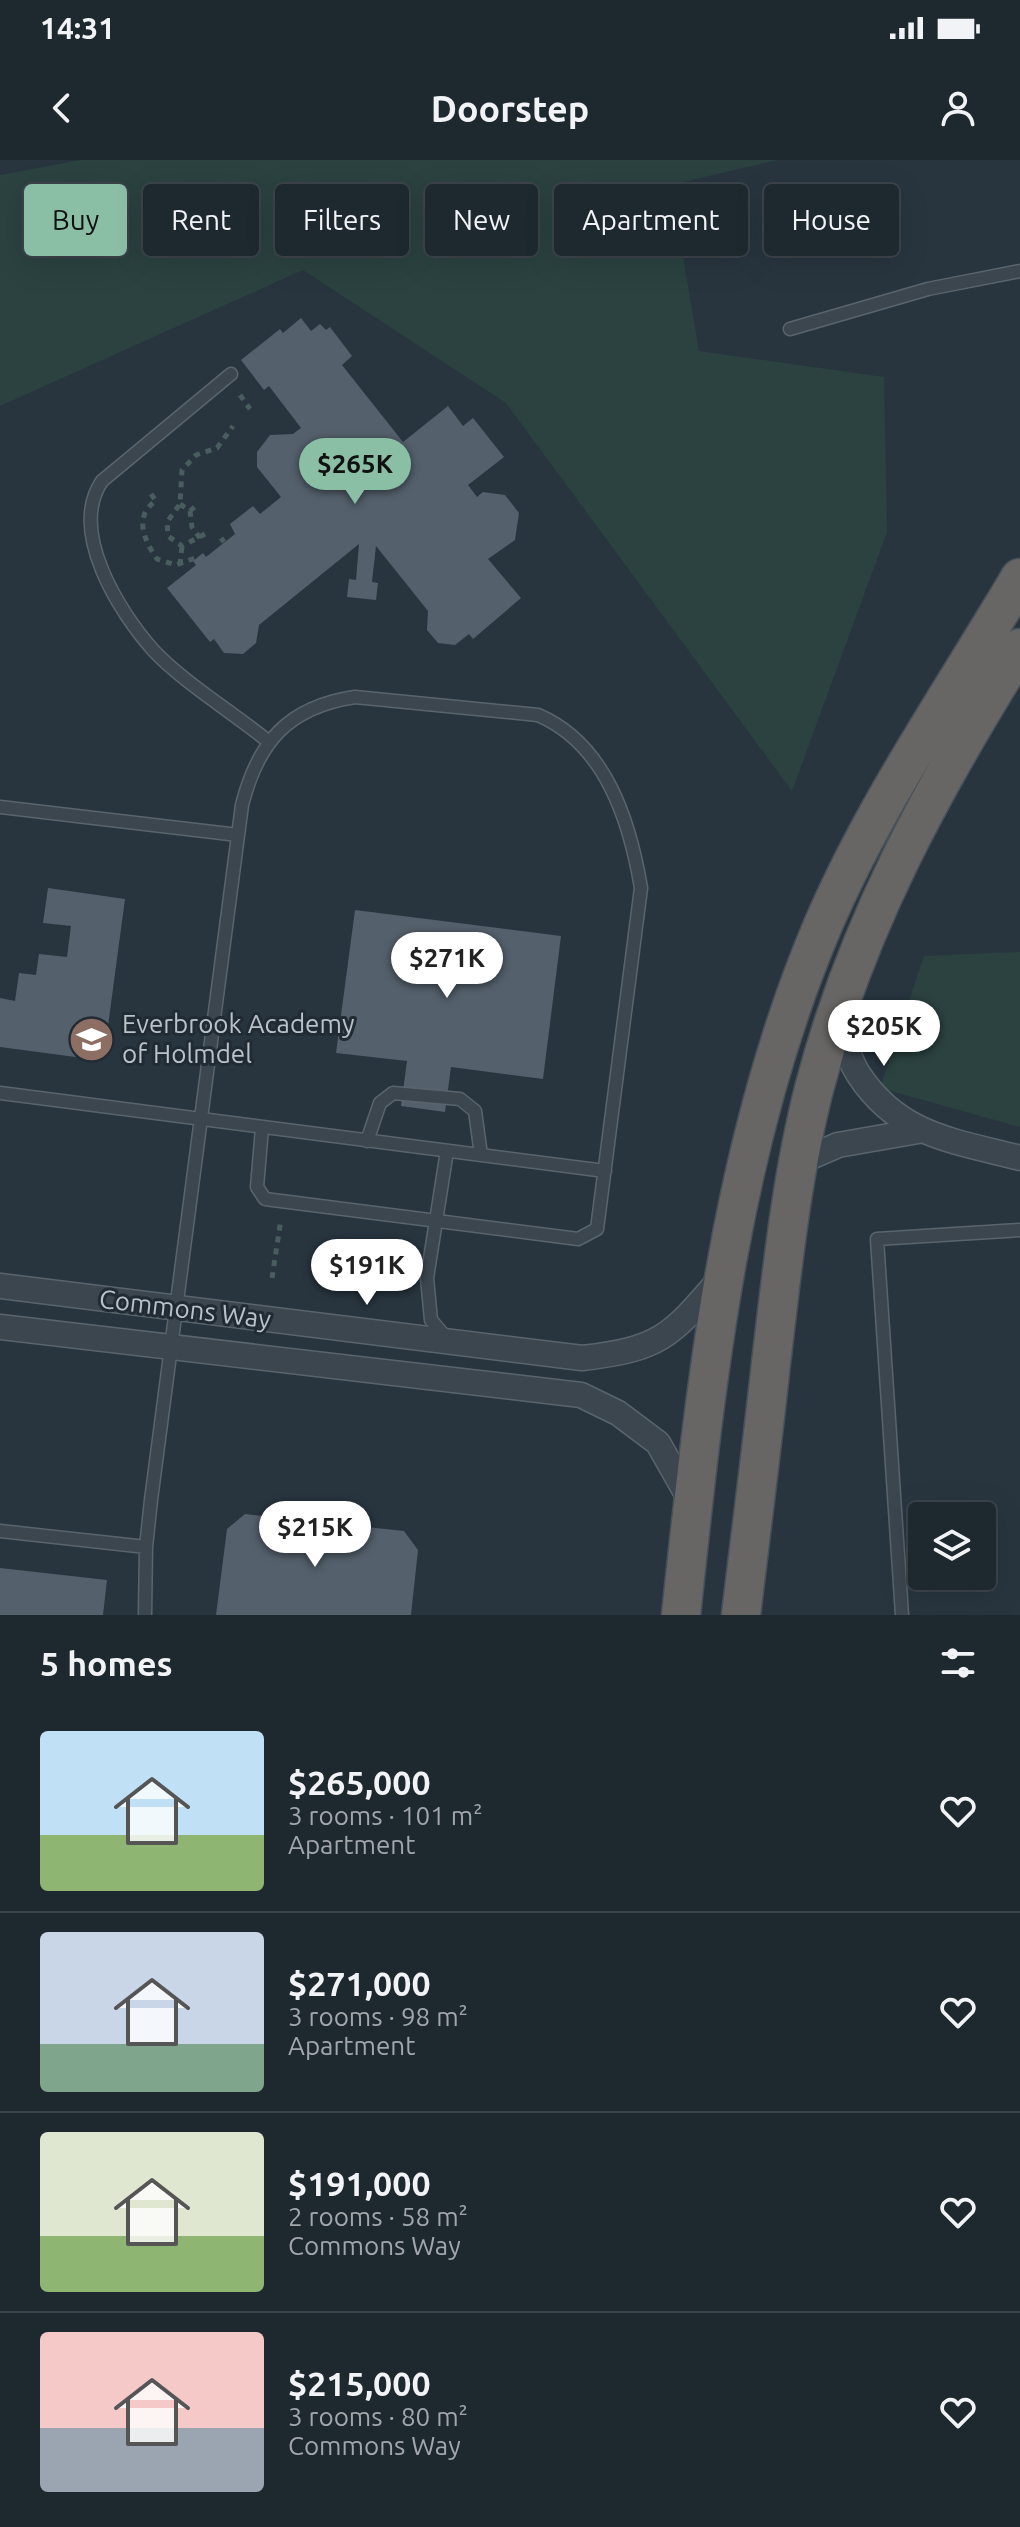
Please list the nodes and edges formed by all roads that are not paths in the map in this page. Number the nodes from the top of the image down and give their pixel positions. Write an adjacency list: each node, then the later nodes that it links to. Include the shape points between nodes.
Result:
1 (1020, 271): 2 (lane, via 928,289)
2 (790, 329)
3 (231, 374): 6 (lane, via 102,481 92,499 91,528 109,580 156,653)
4 (1020, 578): 22 (highway, via 908,760 823,925 775,1057)
5 (1020, 648): 9 (highway, via 908,837)
6 (269, 742): 8 (lane, via 250,773); 19 (lane, via 312,709 370,696 538,715 571,734 599,767 634,845 641,888)
7 (0, 807): 8 (lane)
8 (238, 835): 11 (lane)
9 (836, 1017): 13 (street, via 858,1073 883,1105); 18 (highway)
10 (0, 1093): 11 (lane)
11 (200, 1120): 12 (lane); 24 (lane)
12 (262, 1128): 14 (lane); 20 (lane, via 257,1187 265,1199)
13 (918, 1131): 17 (street); 18 (street, via 838,1145)
14 (367, 1141): 15 (lane); 16 (lane, via 385,1097 400,1092 460,1099 475,1111)
15 (447, 1151): 16 (lane); 20 (lane)
16 (481, 1155): 19 (lane)
17 (1020, 1158)
18 (799, 1162): 33 (highway)
19 (605, 1171): 20 (lane, via 597,1229 588,1237)
20 (436, 1221): 26 (lane, via 427,1300 431,1320)
21 (1020, 1230): 34 (lane, via 877,1239)
22 (723, 1277): 26 (street, Commons Way, via 675,1331 630,1353 582,1358); 28 (highway)
23 (0, 1286): 24 (street, Commons Way)
24 (175, 1308): 26 (street, Commons Way); 27 (lane)
25 (0, 1327): 27 (street, Commons Way)
26 (451, 1342)
27 (171, 1349): 28 (street, Commons Way, via 581,1395 618,1413 658,1443); 30 (lane)
28 (693, 1505): 32 (highway)
29 (0, 1531): 30 (lane)
30 (146, 1547): 31 (lane)
31 (145, 1615)
32 (681, 1615)
33 (741, 1615)
34 (902, 1615)

